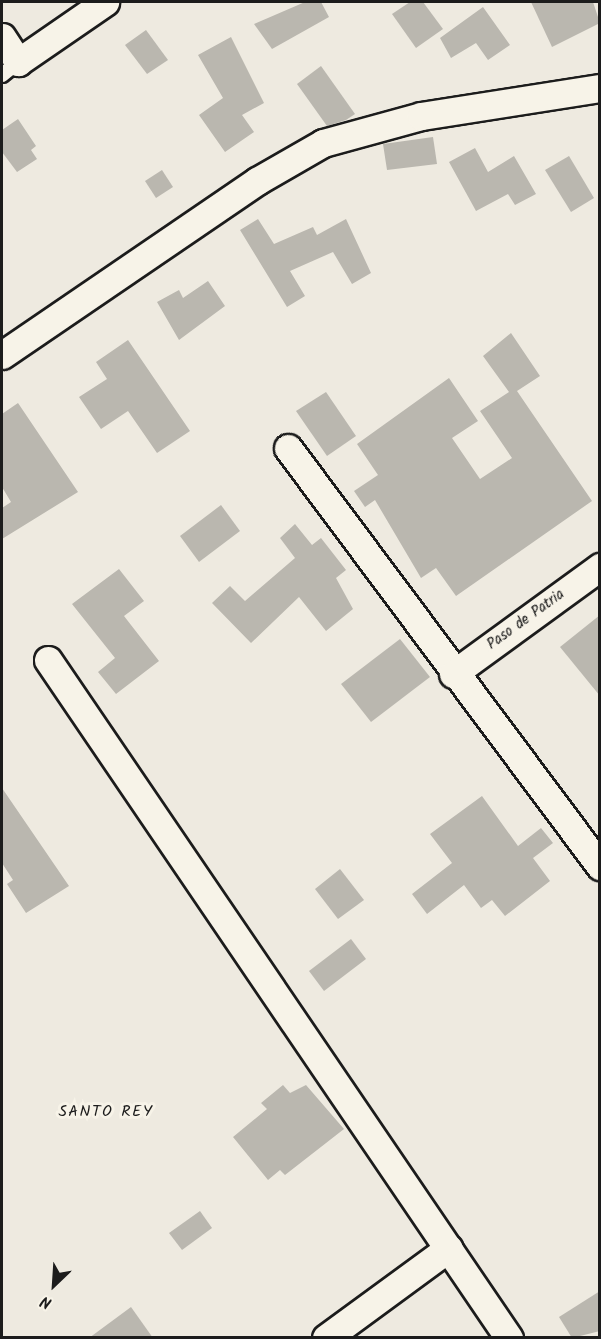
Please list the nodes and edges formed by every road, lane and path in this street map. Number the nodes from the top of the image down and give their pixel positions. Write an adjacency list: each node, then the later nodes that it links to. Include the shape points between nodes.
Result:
1 (105, 2): 3 (street)
2 (2, 37): 3 (street)
3 (10, 68)
4 (600, 88): 5 (street, via 421,116 323,143 257,181)
5 (2, 356)
6 (288, 448): 9 (street)
7 (600, 567): 9 (street, Paso de Patria)
8 (48, 660): 11 (street)
9 (453, 674): 10 (street)
10 (600, 867)
11 (449, 1248): 12 (street); 13 (street)
12 (326, 1338)
13 (509, 1338)

